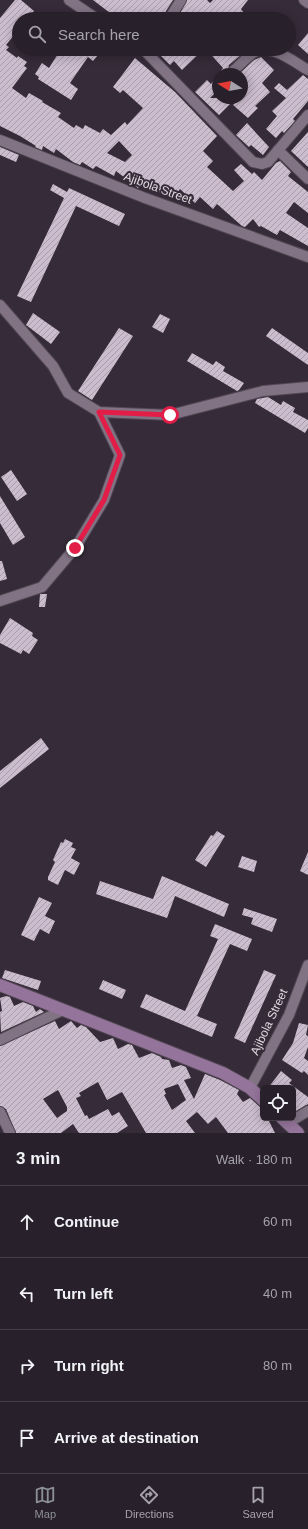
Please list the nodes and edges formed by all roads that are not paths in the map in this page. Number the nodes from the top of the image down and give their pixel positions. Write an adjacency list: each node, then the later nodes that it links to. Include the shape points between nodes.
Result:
1 (69, 0): 5 (street)
2 (181, 0): 6 (street)
3 (304, 0): 4 (street)
4 (308, 3)
5 (87, 12)
6 (173, 12)
7 (151, 56): 14 (street, via 253,162 268,162)
8 (250, 56): 10 (street)
9 (282, 56): 11 (street)
10 (236, 68)
11 (308, 70)
12 (308, 115): 14 (street)
13 (0, 140): 16 (street, Ajibola Street, via 145,198)
14 (278, 150): 15 (street)
15 (308, 179)
16 (308, 257)
17 (0, 305): 19 (street, via 53,366 68,393)
18 (308, 387): 19 (street, via 262,391 170,415)
19 (99, 412): 20 (street, via 120,455 104,500 75,548 42,587)
20 (0, 601)
21 (308, 965): 25 (street, Ajibola Street, via 289,1015)
22 (0, 985): 23 (street)
23 (63, 1010): 24 (street); 25 (street, via 223,1073)
24 (0, 1040)
25 (250, 1088): 26 (street)
26 (260, 1097)
27 (308, 1111): 29 (street)
28 (0, 1112): 31 (street)
29 (296, 1116)
30 (285, 1121): 32 (street)
31 (10, 1133)
32 (298, 1133)

